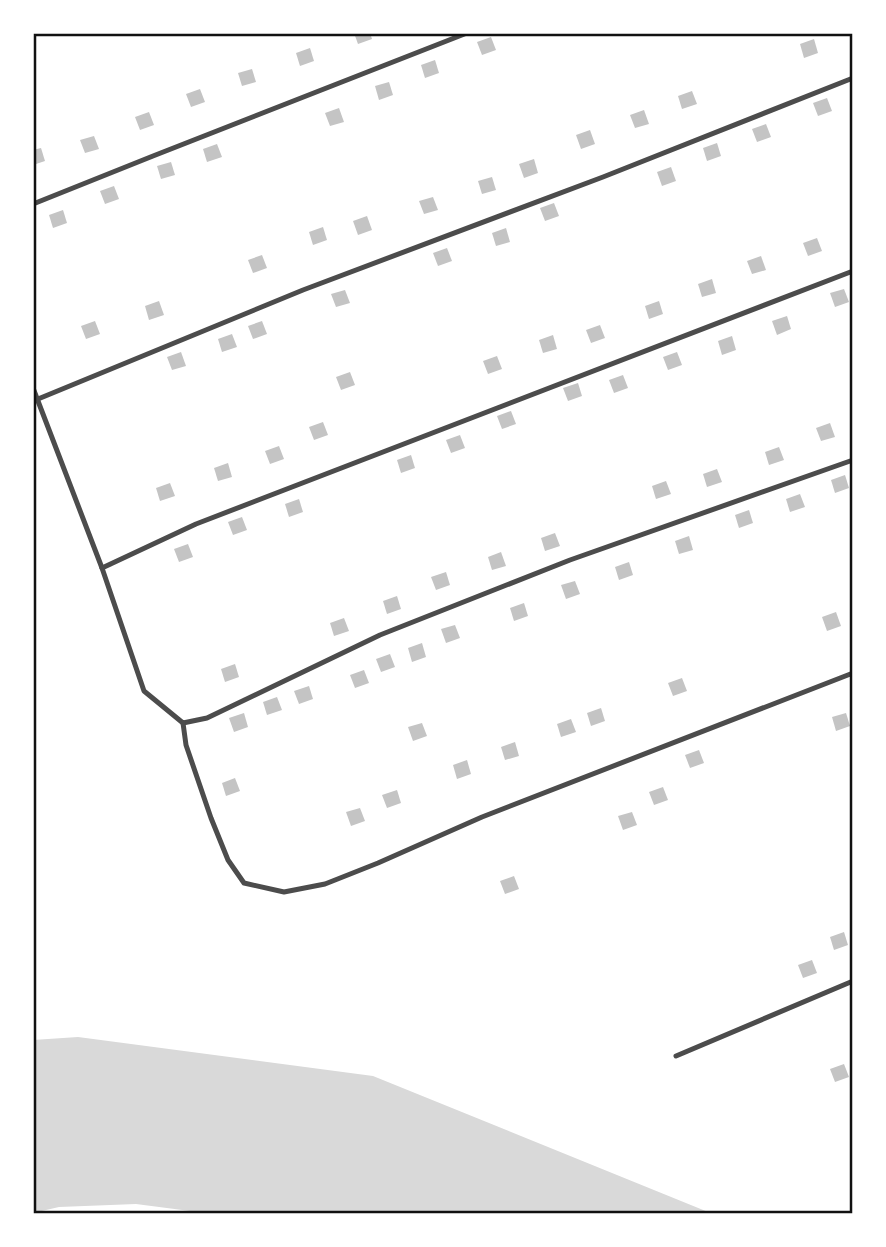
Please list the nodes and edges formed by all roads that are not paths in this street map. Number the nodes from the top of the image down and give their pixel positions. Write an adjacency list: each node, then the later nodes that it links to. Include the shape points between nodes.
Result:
1 (467, 33): 3 (lane)
2 (853, 78): 6 (lane, via 303,290)
3 (33, 204)
4 (853, 271): 8 (lane, via 196,524)
5 (33, 388): 6 (lane)
6 (38, 399): 8 (lane)
7 (853, 460): 10 (lane, via 557,565 380,635 207,718)
8 (102, 568): 10 (lane, via 145,691)
9 (853, 673): 10 (lane, via 482,817 325,884 284,892 244,883 228,860 186,745)
10 (183, 723)
11 (853, 981): 12 (lane)
12 (676, 1056)

